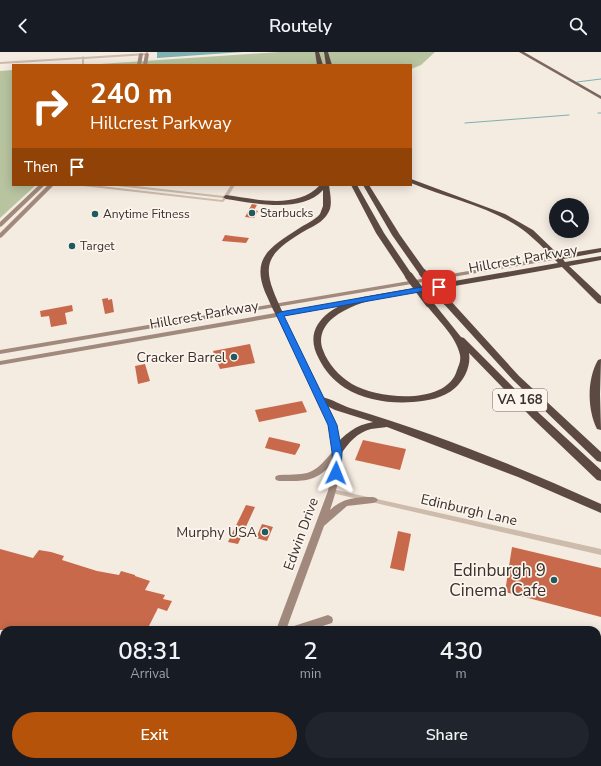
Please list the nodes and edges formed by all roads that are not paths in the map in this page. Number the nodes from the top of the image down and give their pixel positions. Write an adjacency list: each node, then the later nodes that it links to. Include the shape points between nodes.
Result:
1 (317, 52): 11 (highway)
2 (326, 52): 12 (highway)
3 (521, 52): 13 (main road)
4 (141, 53): 5 (street); 6 (street); 9 (main road)
5 (147, 53): 10 (main road)
6 (83, 57): 7 (street); 8 (street)
7 (0, 63)
8 (83, 64)
9 (139, 64)
10 (145, 64)
11 (320, 64)
12 (329, 64)
13 (601, 98)
14 (412, 181): 28 (highway, via 508,218 530,232)
15 (41, 186): 25 (main road)
16 (50, 186): 26 (main road)
17 (93, 186): 24 (street)
18 (125, 186): 24 (street)
19 (232, 186): 24 (street)
20 (324, 186): 24 (highway, via 314,196 290,202)
21 (325, 186): 33 (highway, via 325,212 316,221 277,246 265,262 265,281)
22 (355, 186): 35 (highway, VA 168, bridge, via 380,233 408,276)
23 (367, 186): 43 (highway, VA 168, bridge, via 396,235 446,301 516,378)
24 (224, 199)
25 (0, 225)
26 (0, 236)
27 (601, 250): 28 (highway, Hillcrest Parkway)
28 (557, 258): 30 (highway); 33 (main road, Hillcrest Parkway)
29 (601, 258): 30 (highway, Hillcrest Parkway)
30 (564, 265): 31 (highway, Hillcrest Parkway); 32 (highway)
31 (363, 300): 34 (main road, Hillcrest Parkway); 35 (highway, via 333,312 319,326 316,336 317,347 326,367 346,386 365,395 409,401 435,395 456,382 462,375 466,358 459,340)
32 (601, 301)
33 (275, 306): 34 (highway); 36 (main road, Hillcrest Parkway)
34 (280, 314): 38 (main road, Hillcrest Parkway); 39 (main road, Edwin Drive)
35 (443, 320): 44 (highway, VA 168, via 536,416)
36 (0, 352)
37 (601, 362): 41 (highway, via 594,389)
38 (2, 363)
39 (322, 400): 40 (highway, via 342,411); 42 (main road, Edwin Drive, via 332,425)
40 (394, 425): 42 (highway, via 376,424 357,430 345,439); 48 (highway)
41 (601, 426)
42 (337, 451): 45 (main road, via 322,471 315,475); 46 (main road, Edwin Drive)
43 (601, 458)
44 (601, 477)
45 (279, 478)
46 (332, 491): 47 (street, Edinburgh Lane); 49 (main road, Edwin Drive)
47 (373, 500): 49 (main road, via 345,502); 50 (street, Edinburgh Lane)
48 (601, 509)
49 (320, 525): 52 (main road, Edwin Drive)
50 (601, 552)
51 (328, 620): 53 (main road)
52 (282, 626)
53 (309, 626)

